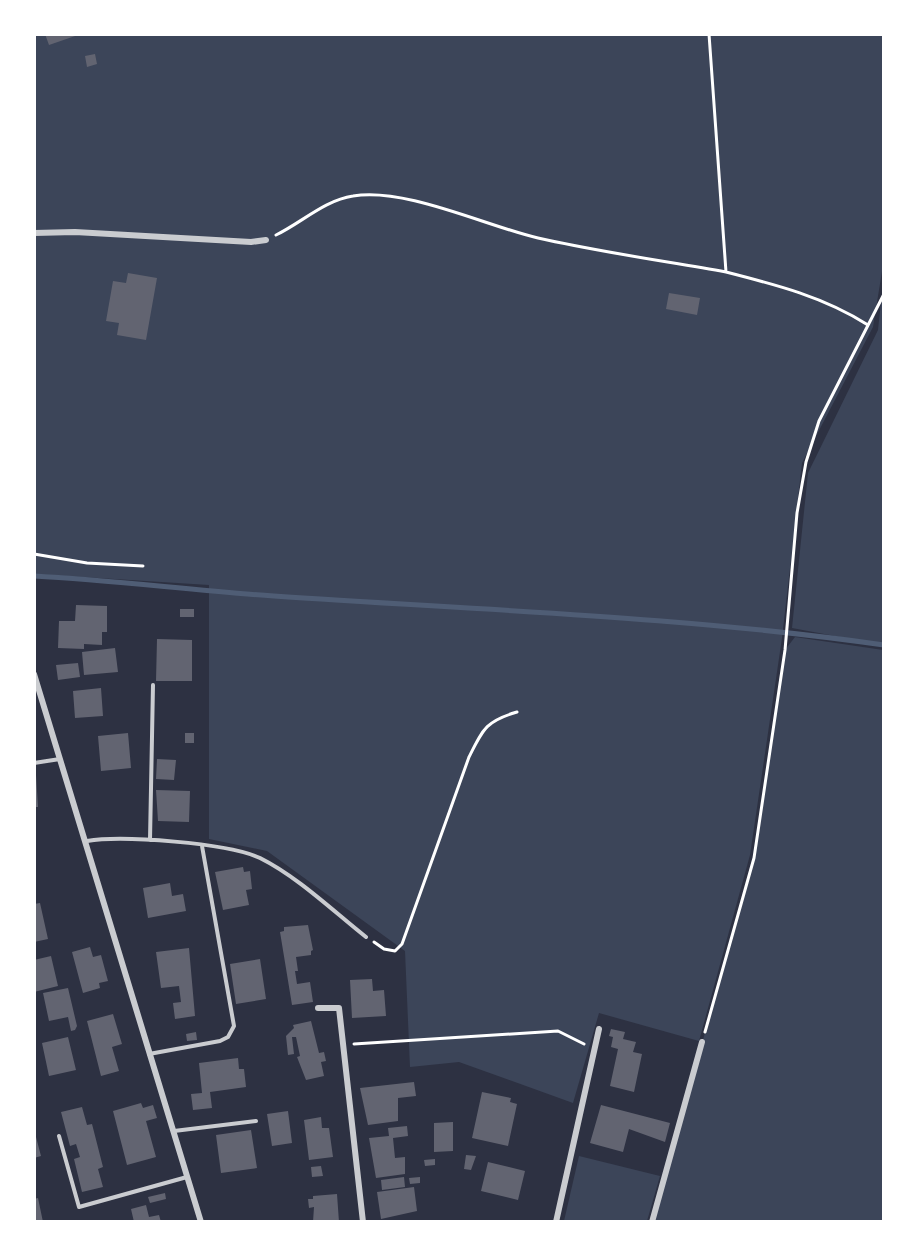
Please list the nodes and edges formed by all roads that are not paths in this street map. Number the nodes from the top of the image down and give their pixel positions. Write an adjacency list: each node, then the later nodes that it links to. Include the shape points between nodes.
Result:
1 (34, 233): 2 (street)
2 (266, 240)
3 (34, 674): 5 (street)
4 (153, 685): 7 (lane)
5 (61, 759): 6 (lane); 8 (street)
6 (34, 763)
7 (150, 840): 8 (lane, via 108,837); 9 (lane)
8 (87, 841): 14 (street)
9 (202, 846): 10 (lane, via 258,857); 14 (lane, via 234,1026 228,1037 220,1041)
10 (366, 937)
11 (318, 1008): 20 (street, via 339,1008)
12 (599, 1029): 21 (street)
13 (702, 1042): 22 (street)
14 (149, 1054): 16 (street)
15 (256, 1121): 16 (lane)
16 (173, 1131): 18 (street)
17 (59, 1136): 18 (lane, via 79,1207)
18 (187, 1177): 19 (street)
19 (201, 1221)
20 (363, 1221)
21 (556, 1221)
22 (652, 1221)

